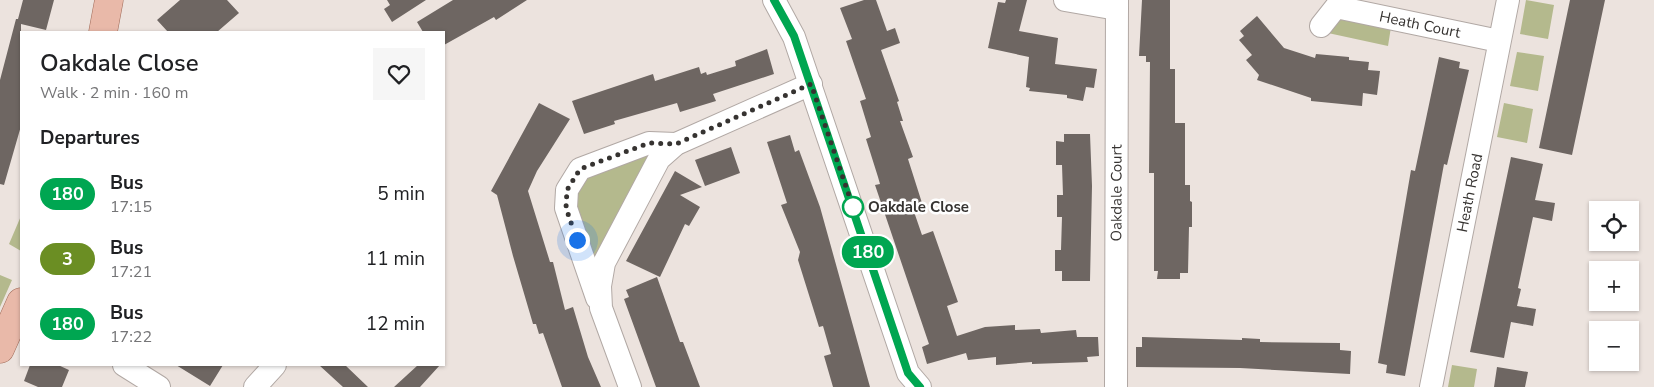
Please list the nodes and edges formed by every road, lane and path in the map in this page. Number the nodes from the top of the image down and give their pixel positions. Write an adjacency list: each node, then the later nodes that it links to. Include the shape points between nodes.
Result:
1 (109, 0): 7 (main road)
2 (774, 0): 9 (street, via 794,36)
3 (1065, 0): 5 (street)
4 (1508, 0): 8 (street, Heath Road)
5 (1117, 4): 20 (street, Oakdale Court)
6 (1321, 26): 8 (street, Heath Court, via 1336,7)
7 (103, 31)
8 (1499, 41): 21 (street, Heath Road)
9 (811, 84): 10 (street); 19 (street, via 908,373)
10 (676, 144): 12 (street, via 659,159 604,263); 12 (street, via 649,143 580,169 567,190 566,208)
11 (20, 304): 13 (main road)
12 (601, 308): 18 (street)
13 (0, 349)
14 (126, 366): 16 (street)
15 (275, 366): 17 (street)
16 (159, 387)
17 (255, 387)
18 (630, 387)
19 (920, 387)
20 (1116, 387)
21 (1431, 387)

